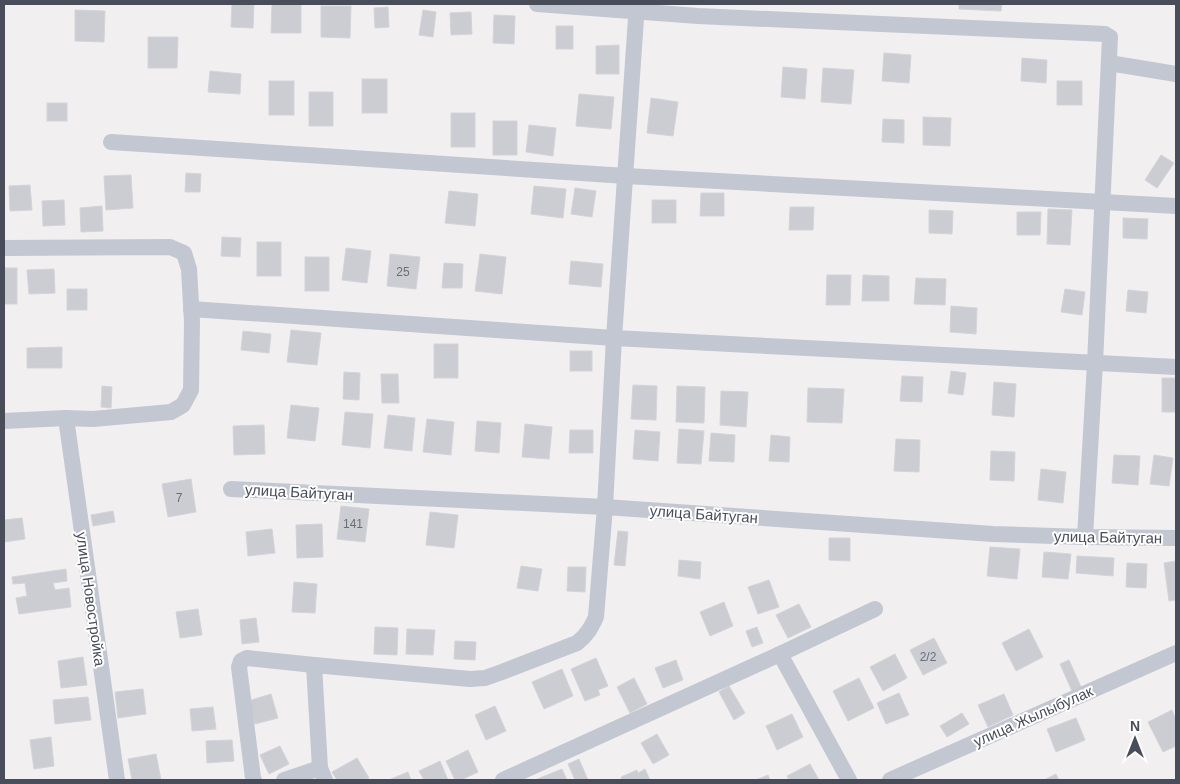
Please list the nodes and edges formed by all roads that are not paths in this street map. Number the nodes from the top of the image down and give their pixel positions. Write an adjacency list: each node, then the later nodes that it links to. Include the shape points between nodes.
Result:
1 (537, 4): 2 (street)
2 (637, 7): 3 (street, via 708,16 1104,34 1110,37); 6 (street)
3 (1109, 63): 4 (street); 7 (street)
4 (1176, 74)
5 (111, 142): 6 (street)
6 (626, 176): 7 (street); 11 (street)
7 (1103, 202): 8 (street); 12 (street)
8 (1176, 206)
9 (4, 248): 10 (street, via 170,247 184,253 189,269)
10 (191, 309): 11 (street); 14 (street, via 191,390 183,405 170,412 93,419)
11 (614, 338): 12 (street); 17 (street)
12 (1096, 363): 13 (street); 18 (street)
13 (1176, 367)
14 (66, 418): 15 (street); 25 (street, улица Новостройка)
15 (4, 421)
16 (231, 489): 17 (street, улица Байтуган)
17 (605, 507): 18 (street, улица Байтуган, via 983,534); 23 (street, via 596,617 586,636 577,643 485,678)
18 (1085, 537): 19 (street, улица Байтуган)
19 (1176, 538)
20 (875, 609): 22 (street)
21 (1176, 653): 30 (street, улица Жылыбулак)
22 (780, 654): 28 (street); 29 (street)
23 (314, 665): 24 (street); 26 (street, via 247,658 241,662 239,667)
24 (322, 774): 27 (street)
25 (117, 780)
26 (254, 780)
27 (284, 780)
28 (503, 780)
29 (849, 780)
30 (890, 780)

